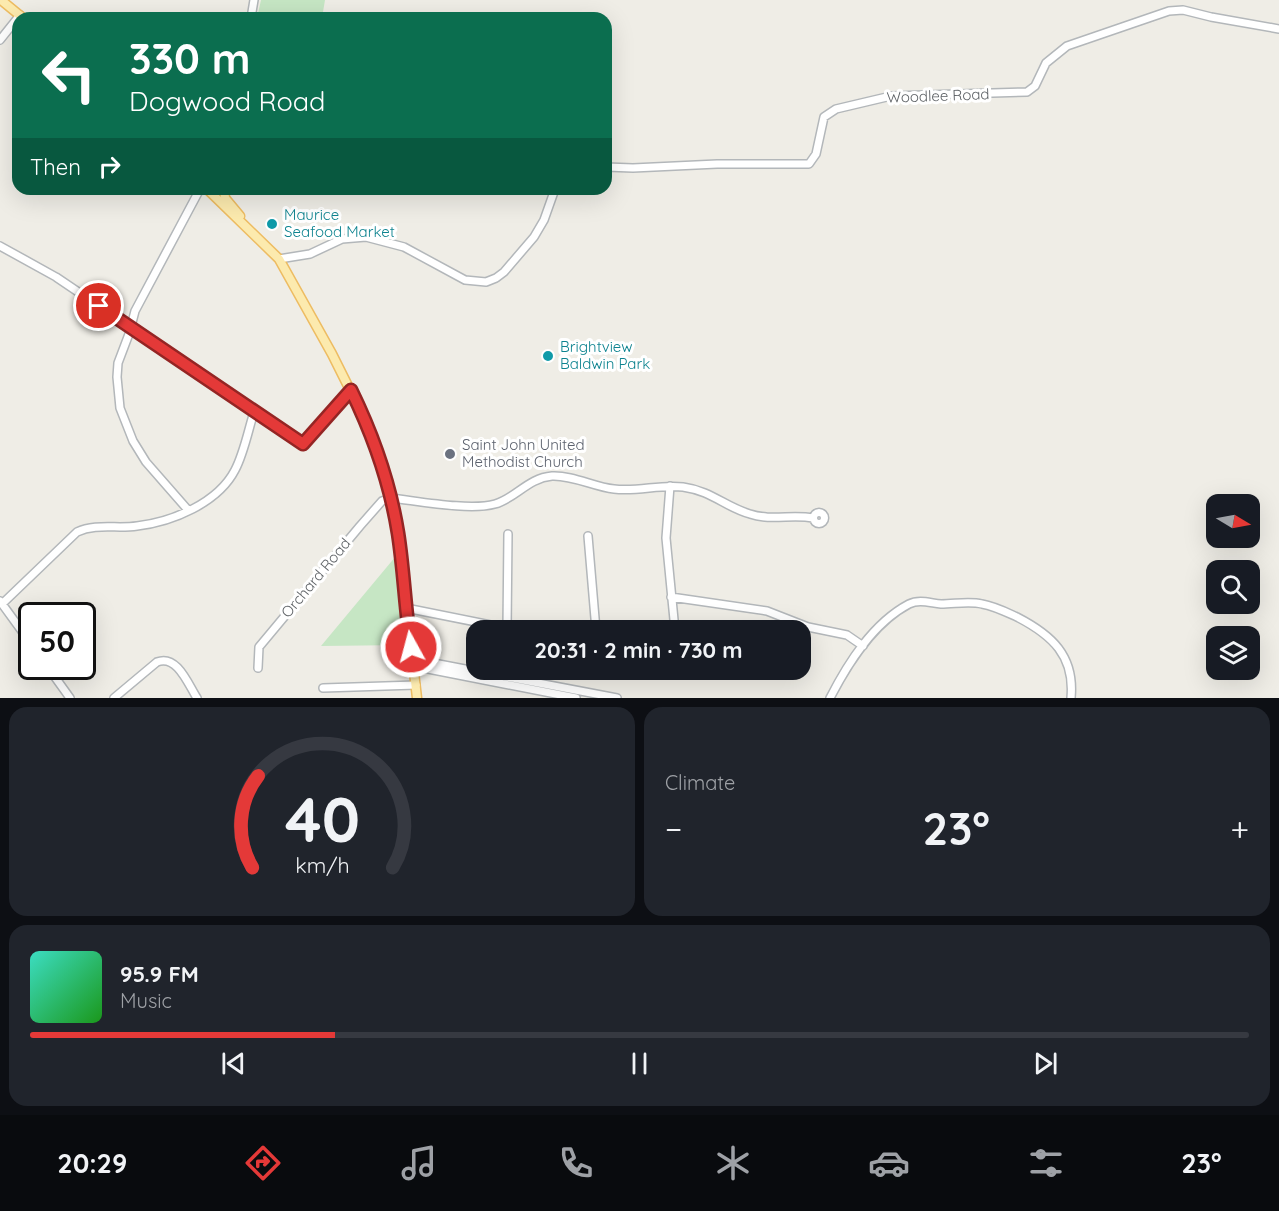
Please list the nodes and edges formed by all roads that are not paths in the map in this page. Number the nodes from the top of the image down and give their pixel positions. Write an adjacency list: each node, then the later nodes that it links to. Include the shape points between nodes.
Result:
1 (1, 0): 2 (main road)
2 (16, 12)
3 (12, 26): 5 (street)
4 (1279, 29): 6 (street, Woodlee Road, via 1172,10 1067,46 1046,63 1035,86 1027,93 891,96 836,109 824,117 816,153 809,164)
5 (0, 40)
6 (612, 166)
7 (197, 195): 14 (street, via 150,280)
8 (213, 195): 11 (main road)
9 (225, 195): 11 (main road)
10 (553, 195): 13 (street, via 534,237 504,272 486,282 460,278 404,247 370,238 342,239 310,254)
11 (255, 235): 13 (main road)
12 (0, 246): 14 (street, via 41,267)
13 (279, 259): 15 (main road)
14 (130, 326): 16 (street); 19 (street, via 117,368 123,418 145,460)
15 (351, 390): 16 (street, via 303,444); 18 (main road, via 369,428)
16 (254, 412): 19 (street, via 234,473 216,492)
17 (670, 486): 18 (street, via 616,489 553,476 531,482 489,505); 20 (street, via 704,492 756,516); 23 (street, via 666,538)
18 (391, 498): 25 (main road); 33 (street, Orchard Road, via 382,501 259,647)
19 (188, 510): 24 (street, via 141,526 80,531)
20 (813, 518)
21 (508, 534): 27 (street)
22 (588, 536): 28 (street)
23 (671, 597): 29 (street); 31 (street, via 767,611 808,627 847,635)
24 (1, 603): 30 (street)
25 (406, 608): 26 (street); 32 (main road)
26 (467, 620)
27 (507, 620)
28 (595, 620)
29 (674, 620)
30 (18, 626)
31 (863, 646): 43 (street); 44 (street, via 891,617 916,602 983,604 1032,624 1058,646 1071,671)
32 (414, 663): 35 (main road); 41 (street); 42 (street, via 423,661)
33 (258, 668)
34 (57, 680): 37 (street)
35 (416, 685): 36 (street); 40 (main road)
36 (323, 688)
37 (70, 698)
38 (114, 698): 39 (street, via 164,660 177,667)
39 (197, 698)
40 (417, 698)
41 (576, 698)
42 (617, 698)
43 (830, 698)
44 (1071, 698)

